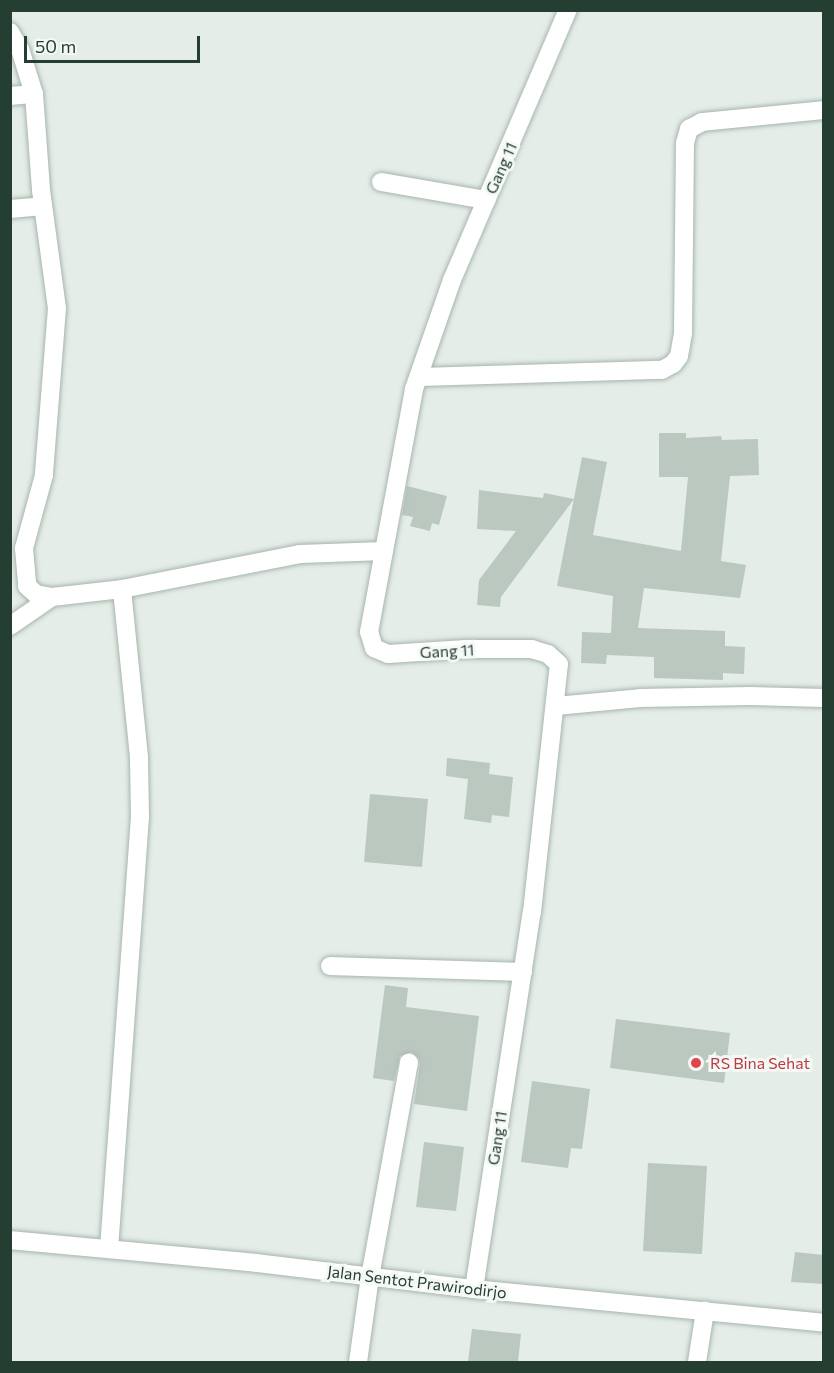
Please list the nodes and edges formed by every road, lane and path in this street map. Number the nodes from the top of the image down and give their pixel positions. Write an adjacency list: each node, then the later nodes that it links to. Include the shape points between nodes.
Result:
1 (568, 10): 7 (street, Gang 11)
2 (10, 32): 3 (street, via 20,49)
3 (34, 94): 4 (street); 8 (street)
4 (10, 96)
5 (824, 110): 10 (street, via 702,122 689,129 685,143 682,333 679,356 673,364 663,370)
6 (381, 182): 7 (street)
7 (486, 200): 10 (street, Gang 11, via 452,280)
8 (43, 206): 9 (street); 13 (street, via 57,308 44,475 24,548 27,586 36,594)
9 (10, 209)
10 (420, 377): 11 (street, Gang 11, via 414,389)
11 (384, 552): 12 (street, via 300,554); 16 (street, Gang 11, via 369,632 374,648 388,654 532,649 548,654 559,664)
12 (122, 589): 13 (street); 21 (street, via 139,757 140,817)
13 (52, 597): 14 (street)
14 (10, 626)
15 (824, 698): 16 (street, via 640,698)
16 (556, 706): 18 (street, Gang 11)
17 (330, 966): 18 (street)
18 (523, 972): 23 (street, Gang 11)
19 (409, 1063): 22 (street)
20 (10, 1240): 21 (street, Jalan Sentot Prawirodirjo)
21 (109, 1249): 22 (street, Jalan Sentot Prawirodirjo)
22 (370, 1277): 23 (street, Jalan Sentot Prawirodirjo); 26 (street)
23 (474, 1289): 24 (street, Jalan Sentot Prawirodirjo)
24 (705, 1311): 25 (street, Jalan Sentot Prawirodirjo); 27 (street)
25 (824, 1323)
26 (358, 1362)
27 (698, 1362)

